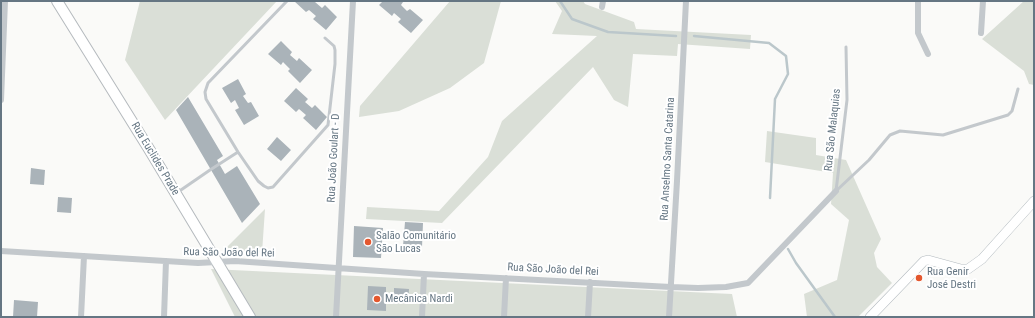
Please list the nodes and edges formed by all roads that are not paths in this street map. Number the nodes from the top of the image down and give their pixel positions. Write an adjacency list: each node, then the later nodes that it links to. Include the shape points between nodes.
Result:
1 (5, 1): 12 (street)
2 (57, 1): 17 (main road, Rua Euclides Prade)
3 (287, 1): 15 (lane, via 208,83 205,92 206,99)
4 (353, 1): 23 (street, Rua João Goulart - D)
5 (686, 1): 27 (street, Rua Anselmo Santa Catarina)
6 (918, 1): 11 (street, via 918,33)
7 (983, 1): 8 (street)
8 (981, 33)
9 (325, 38): 15 (lane, via 334,46 336,64 328,125 273,187 268,188 258,181)
10 (846, 47): 16 (lane, Rua São Malaquias, via 847,100)
11 (928, 54)
12 (2, 75): 14 (street)
13 (1018, 89): 16 (lane, Rua São João del Rei, via 1012,111 1008,116 943,135 900,131 890,135 869,160)
14 (1, 100)
15 (238, 152): 17 (lane)
16 (836, 191): 27 (street, Rua São João del Rei, via 748,283 712,288)
17 (176, 193): 22 (main road, Rua Euclides Prade)
18 (1034, 201): 36 (street, via 982,259 968,269 924,261)
19 (1, 251): 20 (street, Rua São João del Rei)
20 (84, 256): 21 (street, Rua São João del Rei); 28 (street)
21 (166, 261): 22 (street, Rua São João del Rei); 29 (street)
22 (217, 262): 23 (street, Rua São João del Rei); 30 (main road, Rua Euclides Prade)
23 (338, 268): 24 (street, Rua São João del Rei); 31 (street, Rua João Goulart - D)
24 (424, 274): 25 (street, Rua São João del Rei); 32 (street)
25 (506, 278): 26 (street, Rua São João del Rei); 33 (street)
26 (590, 282): 27 (street, Rua São João del Rei); 34 (street)
27 (672, 287): 35 (street, Rua Anselmo Santa Catarina)
28 (81, 317)
29 (164, 317)
30 (250, 317)
31 (336, 317)
32 (422, 317)
33 (504, 317)
34 (588, 317)
35 (669, 317)
36 (870, 317)

